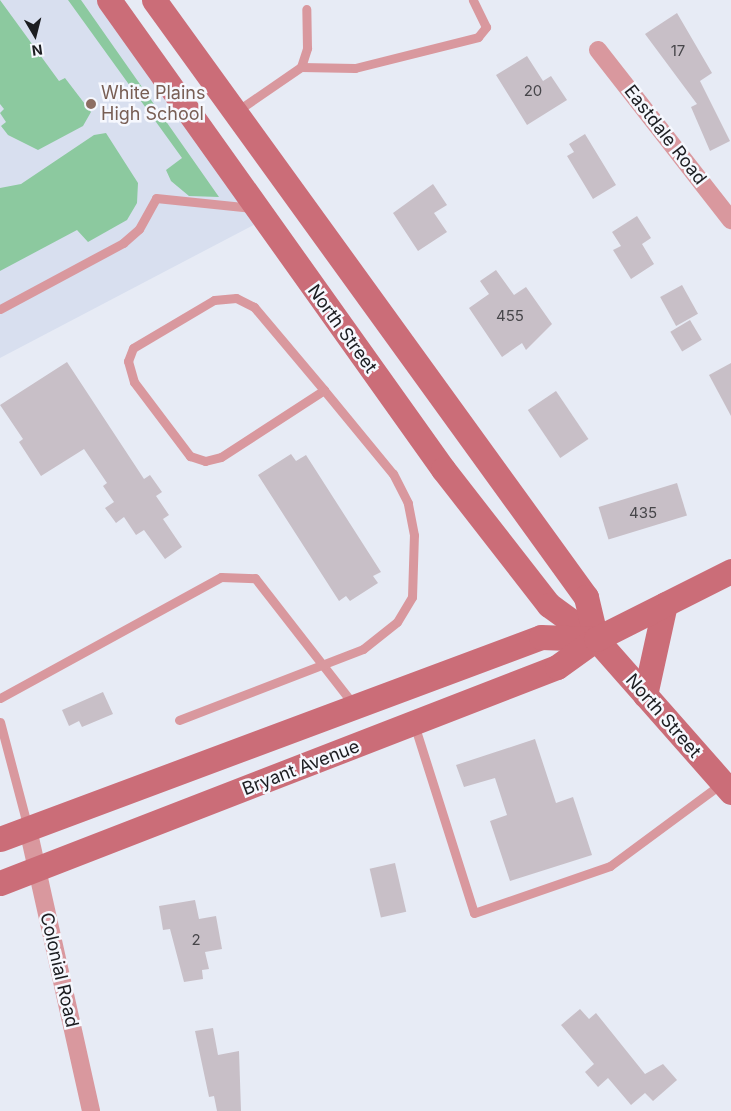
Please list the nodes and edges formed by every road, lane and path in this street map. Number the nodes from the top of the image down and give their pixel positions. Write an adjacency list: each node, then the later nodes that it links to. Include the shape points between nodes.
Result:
1 (109, 0): 8 (main road, North Street)
2 (154, 0): 7 (main road, North Street)
3 (473, 0): 6 (lane, via 486,27 478,37 355,68)
4 (306, 10): 6 (lane, via 307,48)
5 (598, 50): 9 (street, Eastdale Road)
6 (300, 67): 7 (lane)
7 (235, 112): 14 (main road, North Street, via 586,597)
8 (255, 208): 10 (lane, via 156,198 138,229 123,243); 14 (main road, North Street, via 443,469 537,590 549,605)
9 (731, 220)
10 (0, 308)
11 (324, 390): 11 (lane, via 254,306 236,298 214,300 133,348 128,361 134,382 190,456 205,461 221,457); 15 (lane, via 393,474 408,503 415,565 412,597 397,622 363,649)
12 (731, 571): 13 (main road, Bryant Avenue)
13 (665, 604): 14 (main road, Bryant Avenue); 16 (main road)
14 (596, 639): 16 (main road, North Street); 18 (main road, Bryant Avenue, via 541,637); 21 (main road, Bryant Avenue, via 557,667)
15 (324, 666): 17 (lane, via 255,578 221,577); 18 (lane); 19 (lane)
16 (645, 694): 22 (main road, North Street)
17 (0, 698)
18 (355, 705): 23 (main road, Bryant Avenue)
19 (179, 720)
20 (0, 722): 23 (lane)
21 (414, 724): 22 (lane, via 474,913 610,866); 25 (main road, Bryant Avenue)
22 (727, 788)
23 (28, 829): 24 (main road, Bryant Avenue); 25 (street, Colonial Road)
24 (0, 839)
25 (36, 869): 26 (main road, Bryant Avenue); 27 (street, Colonial Road)
26 (0, 883)
27 (91, 1111)

